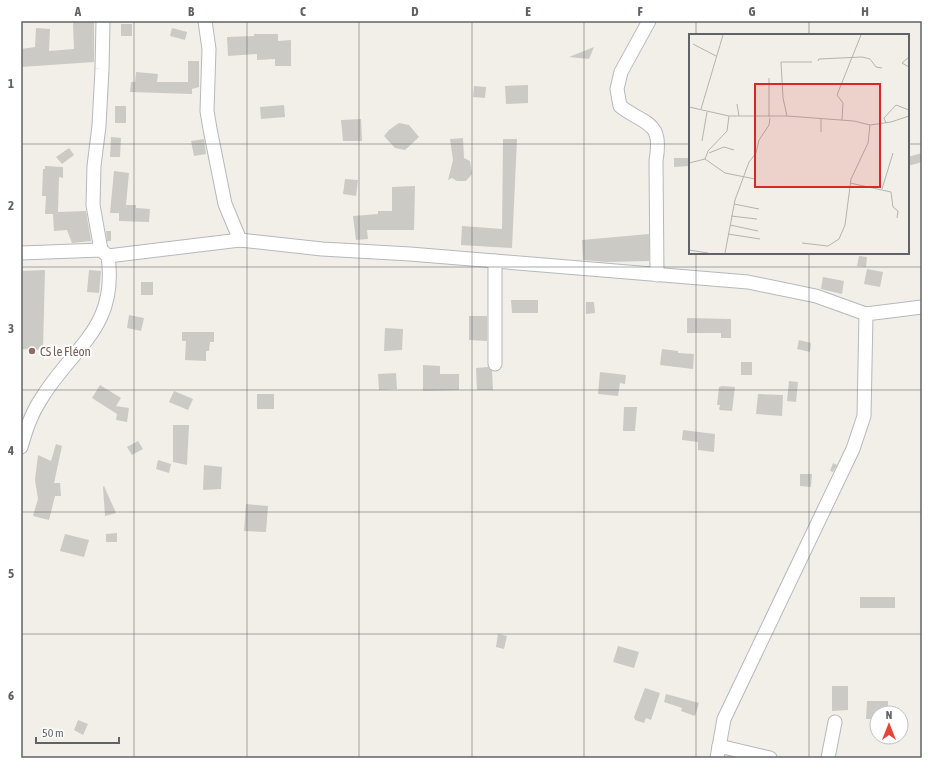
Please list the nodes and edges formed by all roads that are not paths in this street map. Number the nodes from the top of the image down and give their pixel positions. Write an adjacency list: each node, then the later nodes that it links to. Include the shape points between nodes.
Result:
1 (103, 21): 6 (street, via 93,205)
2 (204, 21): 4 (street, via 208,49 207,111 225,204)
3 (649, 21): 8 (street, via 621,72 617,89 620,106 646,121 656,132 659,143 656,161)
4 (240, 240): 6 (street); 7 (street, via 322,249)
5 (21, 253): 6 (street)
6 (105, 253): 12 (street, via 111,274 103,315 80,351 41,399 28,423)
7 (495, 261): 8 (street); 11 (street)
8 (657, 275): 10 (street, via 748,282 816,296)
9 (922, 307): 10 (street)
10 (866, 314): 14 (street, via 864,416 850,456 724,719)
11 (495, 364)
12 (21, 447)
13 (835, 722): 16 (street)
14 (718, 752): 15 (street)
15 (770, 758)
16 (828, 758)

